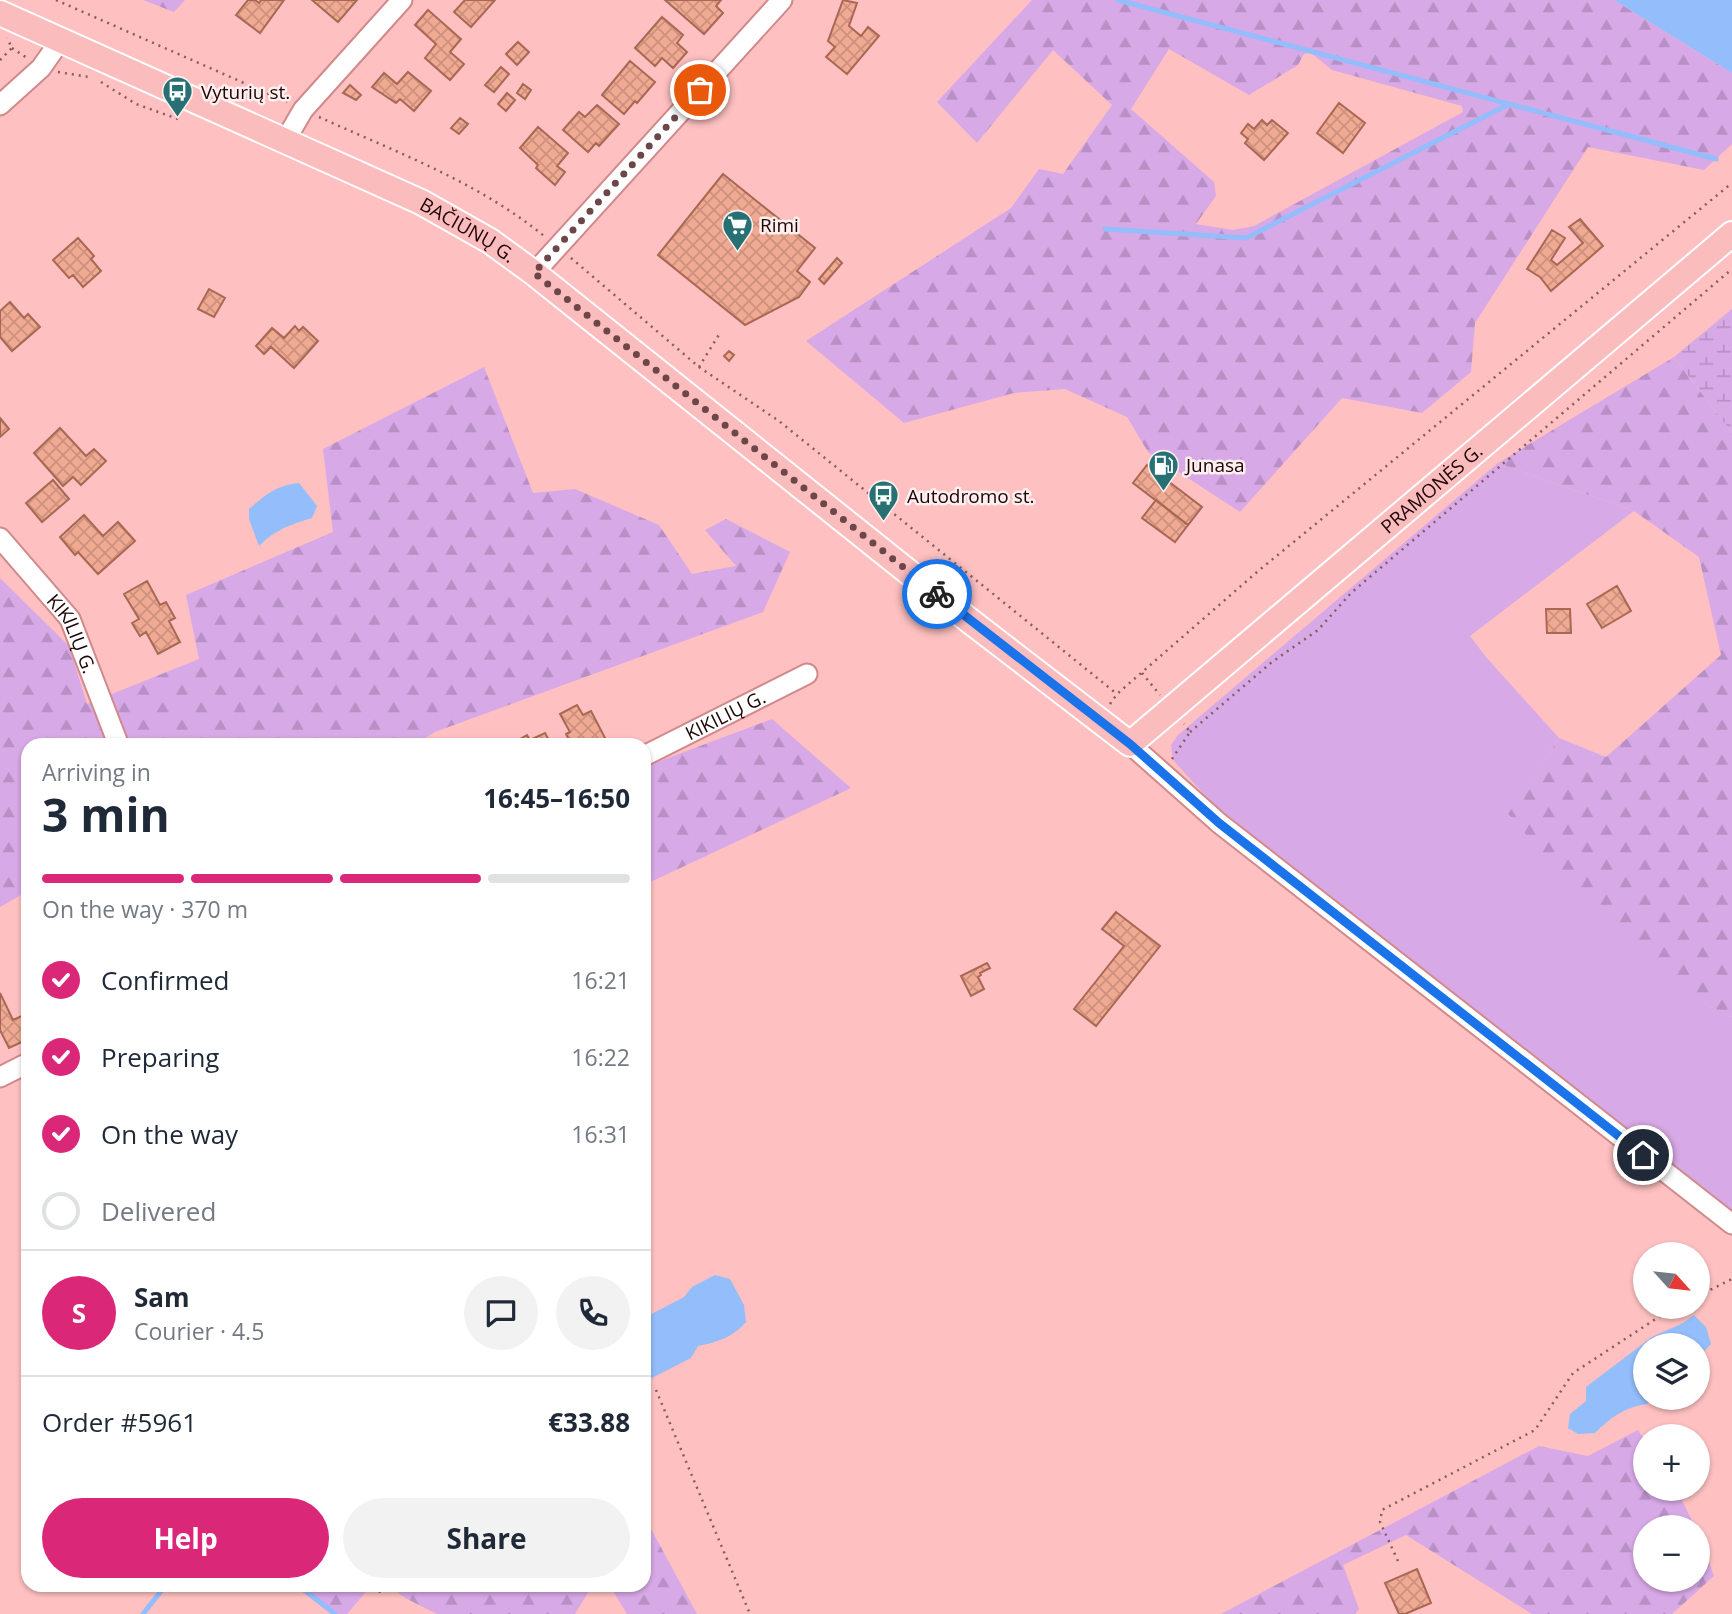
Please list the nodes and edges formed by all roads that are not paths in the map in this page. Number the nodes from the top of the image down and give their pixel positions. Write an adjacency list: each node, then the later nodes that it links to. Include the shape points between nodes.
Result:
1 (402, 0): 6 (street, via 303,110)
2 (782, 0): 8 (street)
3 (0, 13): 4 (main road, BAČIŪNŲ G.)
4 (60, 40): 5 (street, via 41,68); 6 (main road, BAČIŪNŲ G.)
5 (0, 105)
6 (285, 141): 8 (main road, BAČIŪNŲ G., via 456,220)
7 (1732, 234): 12 (main road, PRAMONĖS G.)
8 (534, 273): 12 (main road, BAČIŪNŲ G.)
9 (0, 538): 11 (street, KIKILIŲ G., via 70,619)
10 (807, 674): 13 (street, KIKILIŲ G.)
11 (115, 738)
12 (1130, 744): 16 (street, BAČIŪNŲ G., via 1219,823)
13 (651, 752)
14 (21, 1066): 15 (street)
15 (0, 1077)
16 (1732, 1224)

